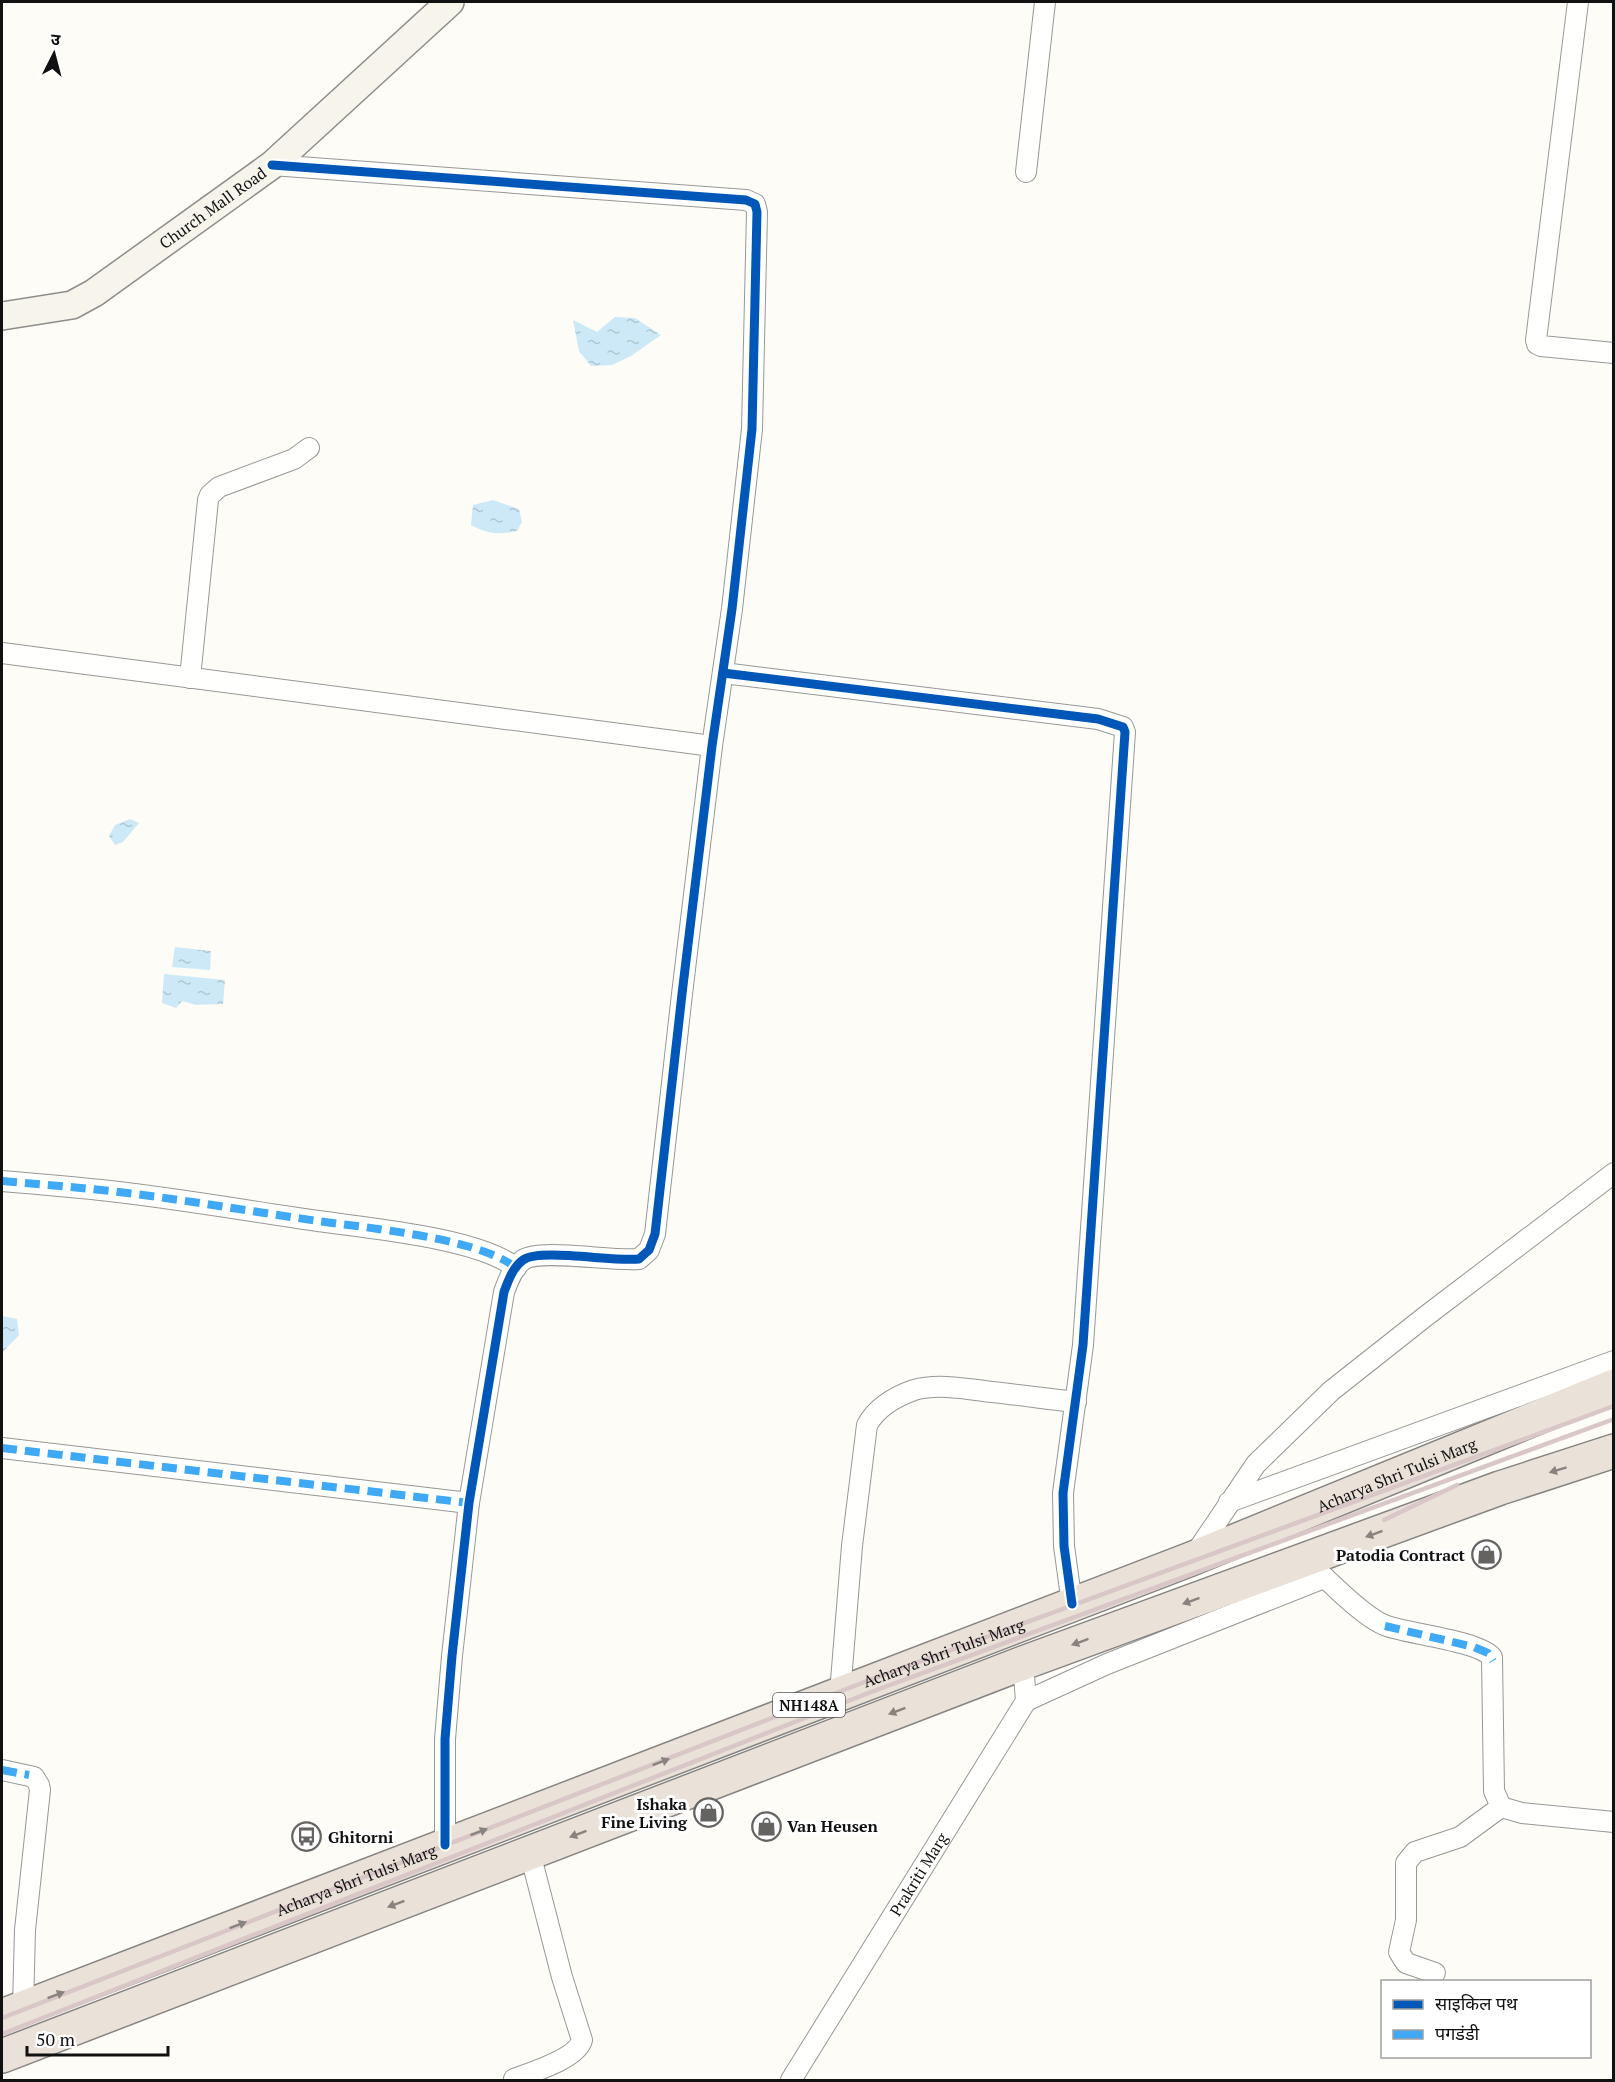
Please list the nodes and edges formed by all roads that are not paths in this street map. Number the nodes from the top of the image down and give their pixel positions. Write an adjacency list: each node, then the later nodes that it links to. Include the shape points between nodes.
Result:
1 (450, 2): 4 (street, Church Mall Road)
2 (1045, 2): 5 (street)
3 (1578, 2): 7 (street, via 1536,340 1541,346)
4 (272, 165): 6 (street, Church Mall Road, via 83,300 54,309); 10 (street, via 746,200 755,204 758,235 752,429)
5 (1026, 172)
6 (2, 316)
7 (1614, 353)
8 (309, 448): 11 (street, via 294,459 219,487 210,495)
9 (2, 653): 11 (street)
10 (723, 673): 12 (street); 18 (street, via 1098,719 1123,727 1084,1333)
11 (190, 678): 12 (street)
12 (712, 746): 15 (street, via 652,1245 639,1260 546,1255 524,1259)
13 (1614, 1173): 21 (street, via 1331,1391 1256,1464)
14 (2, 1181): 15 (street, via 111,1191 377,1229 486,1252)
15 (516, 1268): 22 (street, via 504,1292)
16 (1614, 1361): 21 (street)
17 (1614, 1386): 23 (highway, Acharya Shri Tulsi Marg / NH148A)
18 (1076, 1402): 25 (street, via 1062,1513); 28 (street, via 935,1388 915,1390 896,1398 872,1415 867,1425 852,1546)
19 (2, 1448): 22 (street)
20 (1614, 1451): 24 (highway, NH148A, one-way to 24, via 1500,1488)
21 (1229, 1502): 23 (street)
22 (469, 1503): 33 (street, via 447,1703)
23 (1191, 1559): 25 (highway, Acharya Shri Tulsi Marg / NH148A)
24 (1315, 1569): 27 (highway, NH148A, one-way to 27); 29 (street); 31 (street, via 1385,1626 1474,1647 1492,1657 1494,1791)
25 (1072, 1604): 26 (highway, Acharya Shri Tulsi Marg / NH148A)
26 (1004, 1630): 27 (highway); 28 (highway, Acharya Shri Tulsi Marg / NH148A)
27 (1023, 1663): 29 (street); 34 (highway, NH148A, one-way to 34)
28 (840, 1693): 33 (highway, Acharya Shri Tulsi Marg / NH148A, one-way to 28)
29 (1026, 1701): 39 (street, Prakriti Marg)
30 (2, 1770): 36 (street, via 33,1777 40,1790)
31 (1501, 1807): 32 (street, via 1522,1813); 35 (street, via 1460,1837 1415,1852 1406,1863 1407,1906 1400,1955 1406,1963)
32 (1614, 1822)
33 (445, 1845): 36 (highway, Acharya Shri Tulsi Marg / NH148A, one-way to 33)
34 (530, 1853): 37 (highway, NH148A, one-way to 37); 38 (street, via 582,2040 569,2056)
35 (1435, 1973)
36 (12, 2012)
37 (2, 2056)
38 (514, 2079)
39 (792, 2080)

